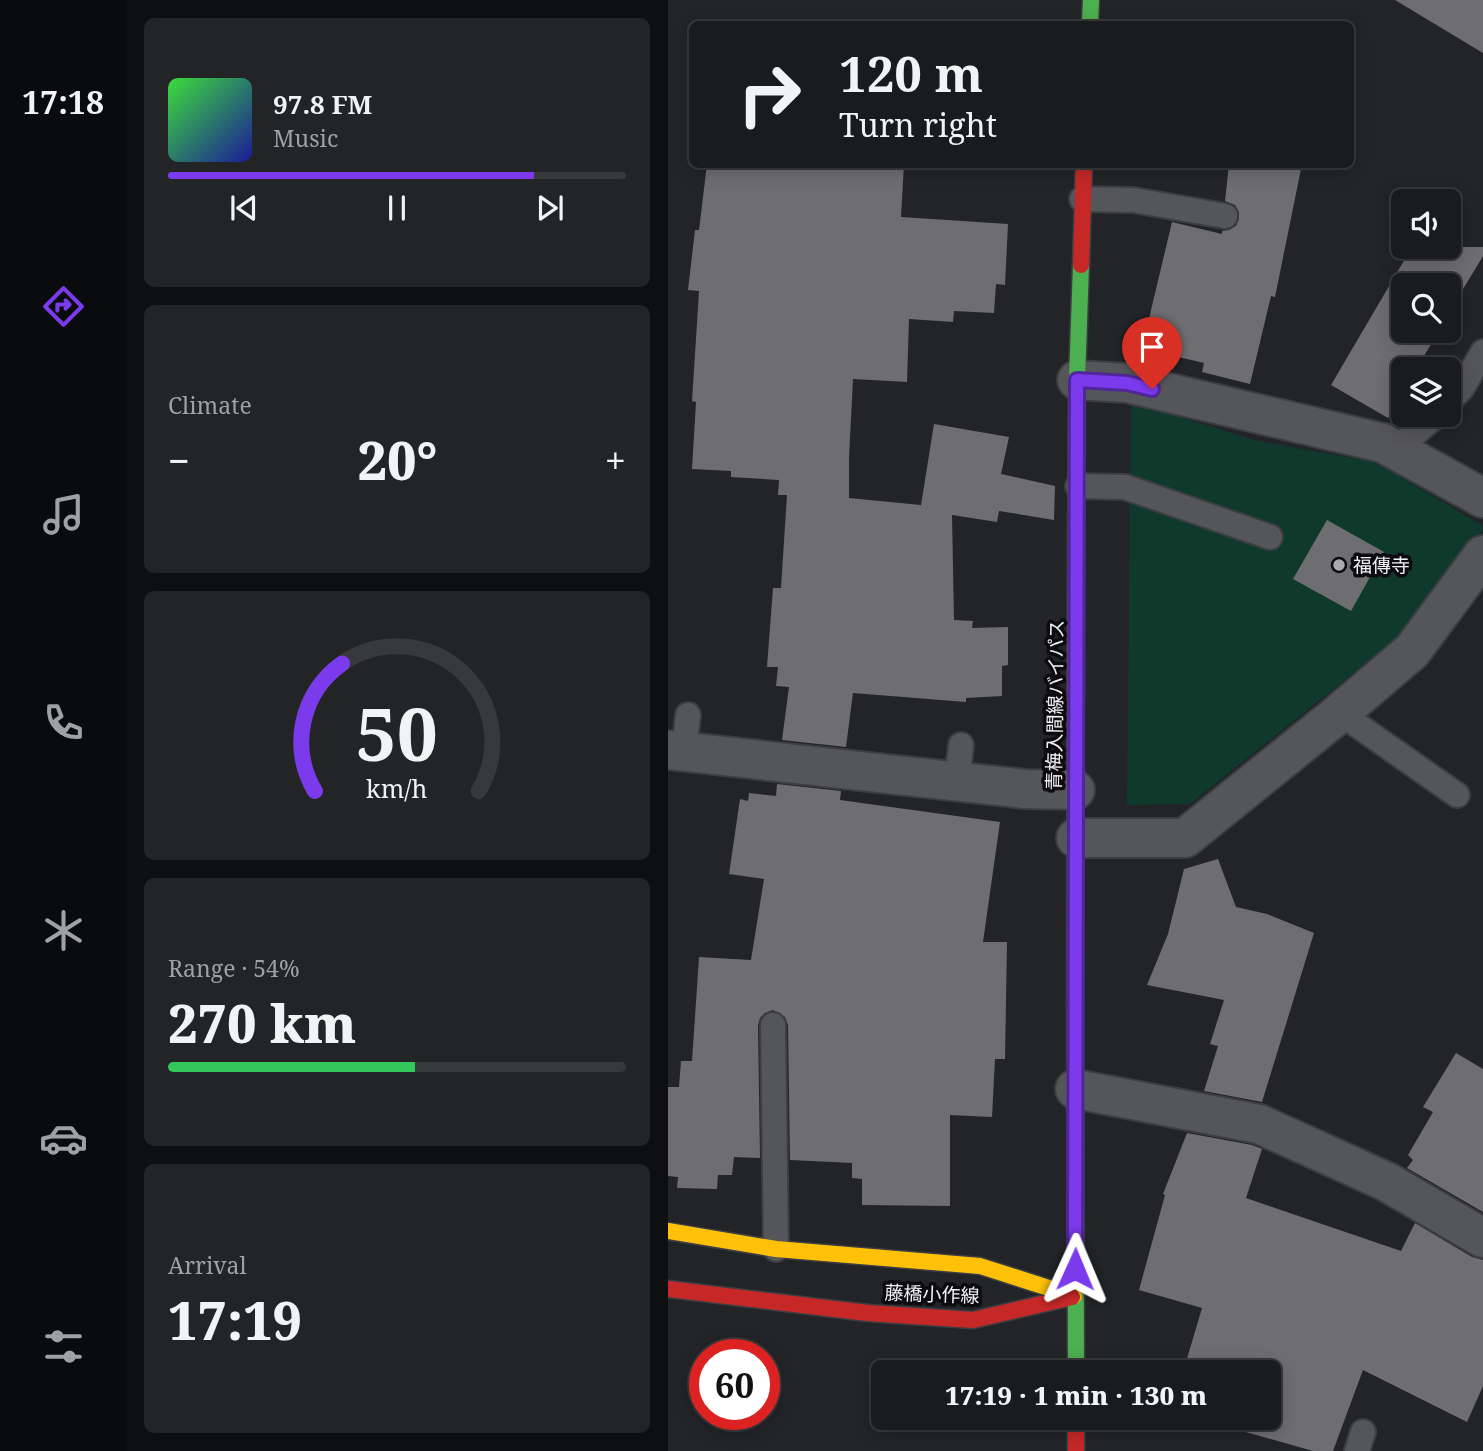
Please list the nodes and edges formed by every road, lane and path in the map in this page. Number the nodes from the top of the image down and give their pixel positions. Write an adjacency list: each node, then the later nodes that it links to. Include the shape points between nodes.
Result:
1 (1091, 0): 2 (main road)
2 (1090, 21)
3 (1084, 168): 4 (main road, 青梅入間線バイパス)
4 (1082, 199): 5 (lane, via 1133,200); 7 (main road, 青梅入間線バイパス)
5 (1225, 216)
6 (1482, 352): 8 (lane)
7 (1077, 380): 10 (street, via 1127,383); 11 (main road, 青梅入間線バイパス)
8 (1461, 389)
9 (1423, 427): 10 (lane)
10 (1396, 449): 12 (street)
11 (1078, 486): 13 (lane, via 1125,487); 17 (main road, 青梅入間線バイパス)
12 (1482, 498)
13 (1270, 537)
14 (1482, 555): 15 (street, via 1412,651)
15 (1340, 713): 18 (lane); 19 (street, via 1185,838)
16 (680, 739): 17 (street, via 959,763 1025,789)
17 (1075, 790): 19 (main road, 青梅入間線バイパス)
18 (1457, 795)
19 (1076, 838): 21 (main road, 青梅入間線バイパス)
20 (772, 1025): 24 (lane)
21 (1075, 1089): 23 (street, via 1260,1124 1387,1182); 26 (main road, 青梅入間線バイパス)
22 (668, 1231): 24 (main road, 藤橋小作線)
23 (1482, 1238)
24 (776, 1249): 26 (main road, 藤橋小作線, via 980,1266)
25 (668, 1289): 26 (main road, 藤橋小作線, via 973,1320)
26 (1074, 1296): 27 (main road, 青梅入間線バイパス)
27 (1076, 1360)
28 (1076, 1430): 29 (main road)
29 (1076, 1451)

